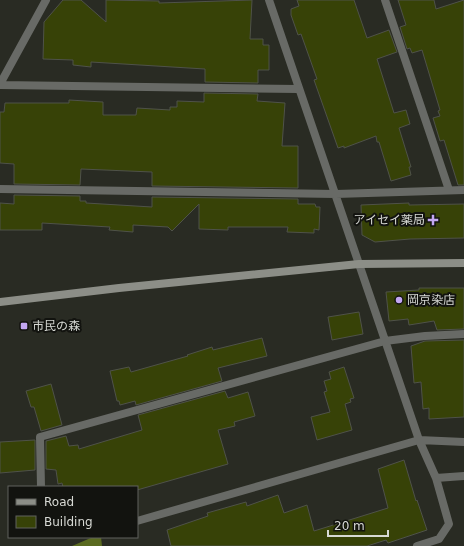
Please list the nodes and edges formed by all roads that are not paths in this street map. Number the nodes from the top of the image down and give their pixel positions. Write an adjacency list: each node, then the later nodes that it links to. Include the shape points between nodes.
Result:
1 (46, 0): 4 (street)
2 (269, 0): 5 (street)
3 (385, 0): 7 (street)
4 (0, 84): 5 (street)
5 (298, 89): 9 (street)
6 (0, 189): 9 (street)
7 (449, 190): 8 (street); 9 (street)
8 (464, 190)
9 (336, 194): 11 (street)
10 (464, 263): 11 (street)
11 (359, 264): 12 (street); 14 (street)
12 (0, 302)
13 (464, 334): 14 (street)
14 (385, 341): 15 (street); 19 (street, via 40,437)
15 (419, 440): 16 (street); 18 (street); 20 (street)
16 (464, 442)
17 (464, 476): 18 (street)
18 (436, 478): 21 (street, via 448,524 439,539)
19 (41, 486)
20 (138, 521)
21 (417, 546)

